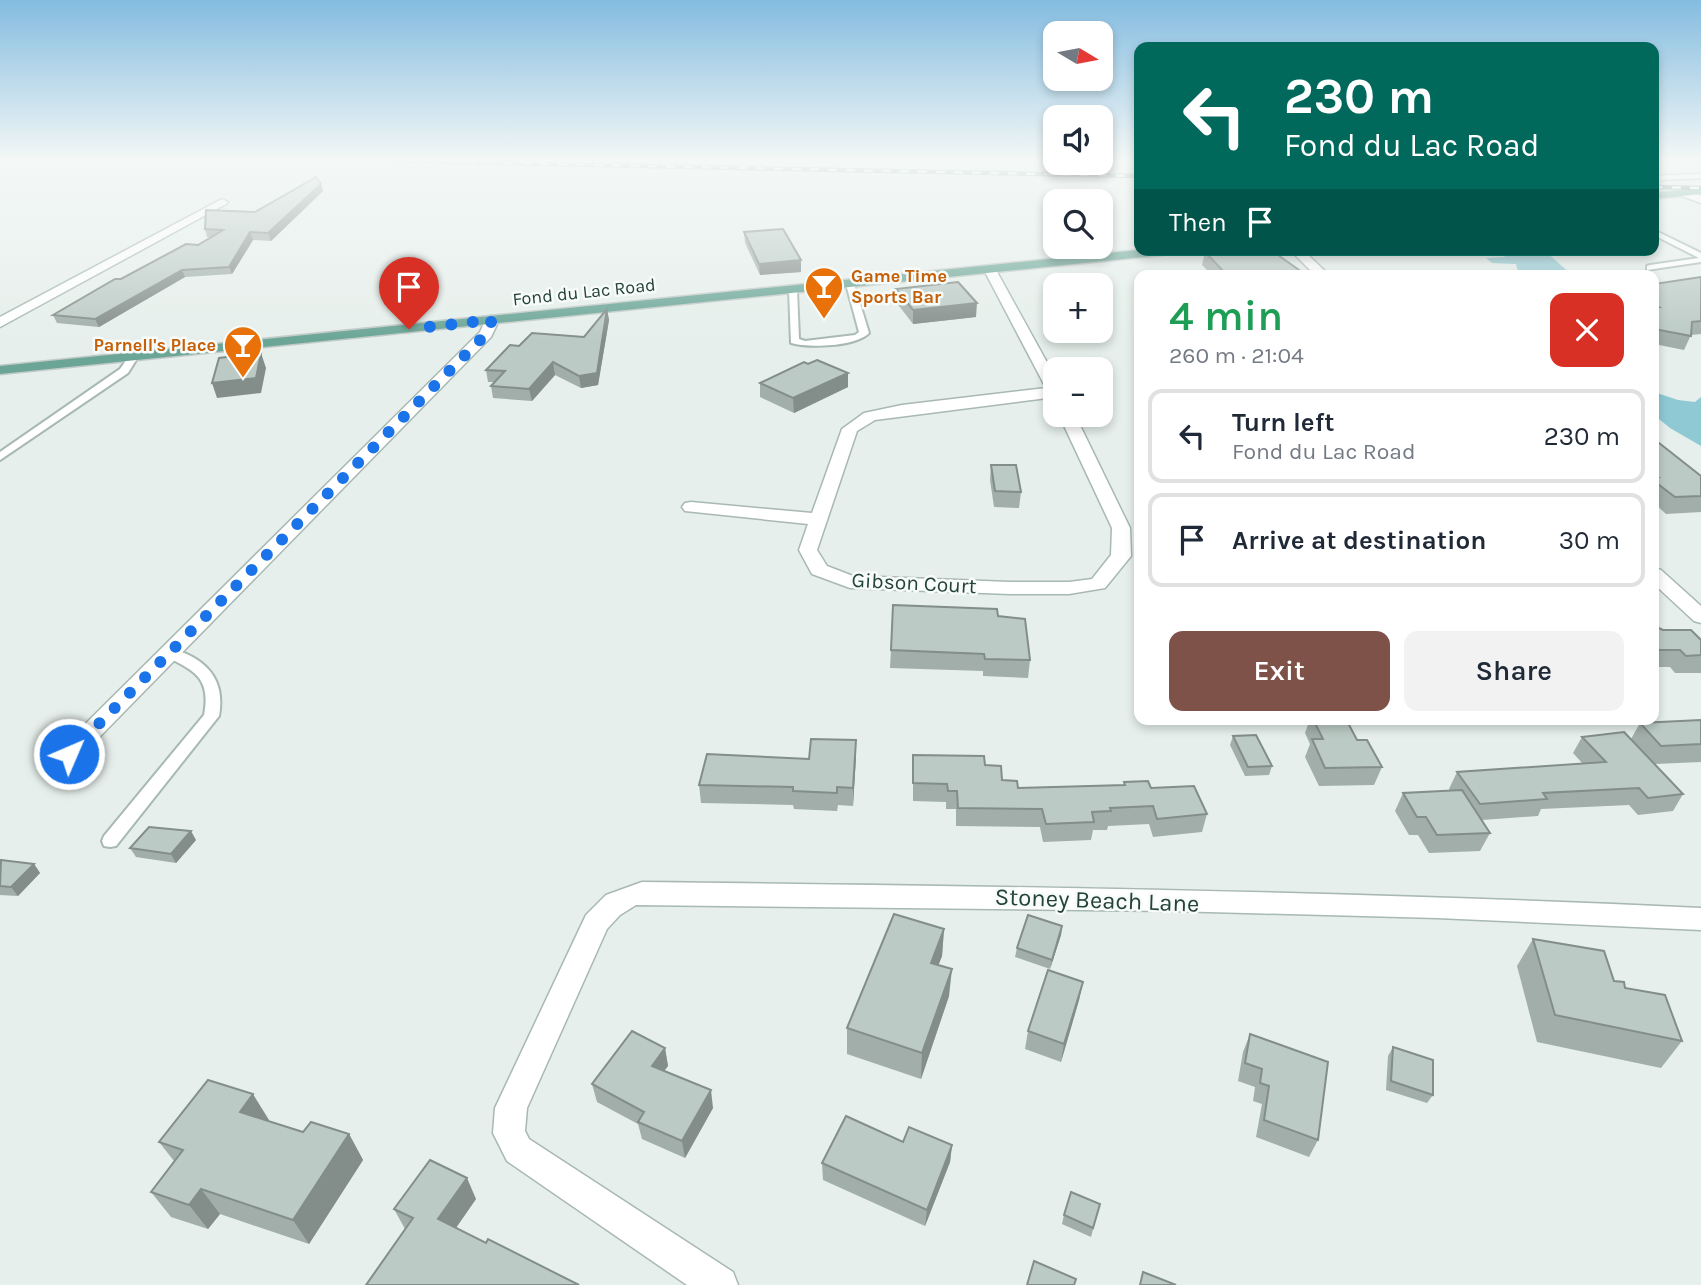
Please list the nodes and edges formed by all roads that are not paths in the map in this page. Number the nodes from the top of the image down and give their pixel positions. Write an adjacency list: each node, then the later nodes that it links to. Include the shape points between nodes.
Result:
1 (187, 221): 12 (street)
2 (1659, 235): 5 (lane)
3 (1134, 254): 7 (main road, Fond du Lac Road)
4 (1302, 256): 8 (street)
5 (1701, 258): 6 (lane)
6 (1650, 268)
7 (990, 270): 9 (main road, Fond du Lac Road); 14 (street, Gibson Court)
8 (1318, 270)
9 (850, 284): 10 (main road, Fond du Lac Road); 10 (lane, via 864,333 858,338 805,344 794,341)
10 (793, 290): 11 (main road, Fond du Lac Road)
11 (492, 320): 13 (main road, Fond du Lac Road); 23 (street, via 470,352)
12 (0, 323)
13 (133, 357): 15 (main road, Fond du Lac Road); 18 (lane, via 124,371)
14 (1043, 369)
15 (0, 370)
16 (1043, 392): 20 (street, Gibson Court, via 870,416 850,429)
17 (1073, 427): 20 (street, Gibson Court, via 1121,528 1122,556 1098,584 1022,588 850,582 819,570 807,550)
18 (0, 457)
19 (691, 507): 20 (street)
20 (817, 519)
21 (1659, 579): 22 (street)
22 (1701, 617)
23 (170, 653): 24 (street); 25 (lane, via 200,667 212,683 216,699 211,716)
24 (69, 754)
25 (110, 841)
26 (1701, 919): 27 (street, Stoney Beach Lane, via 981,897 642,893 622,898 596,923 511,1108 509,1133 518,1150)
27 (720, 1285)

